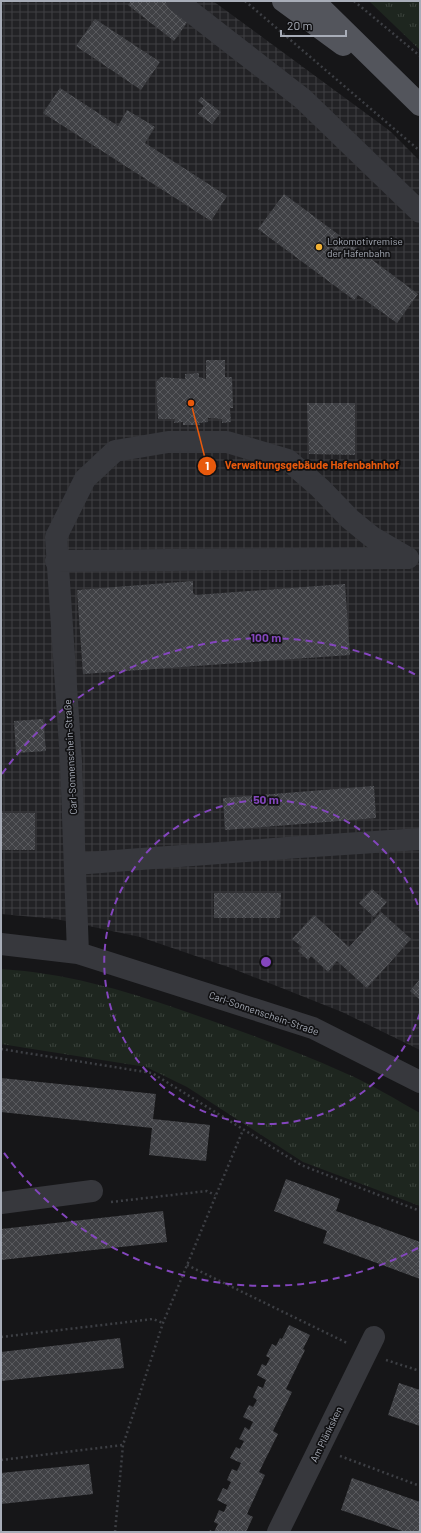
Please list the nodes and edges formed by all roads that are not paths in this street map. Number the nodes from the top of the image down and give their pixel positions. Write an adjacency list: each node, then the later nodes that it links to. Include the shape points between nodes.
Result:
1 (177, 1): 6 (street, via 303,99)
2 (283, 1): 4 (main road)
3 (314, 1): 4 (main road)
4 (401, 87): 5 (main road)
5 (420, 105)
6 (420, 212)
7 (414, 558): 8 (street); 8 (street, Carl-Sonnenschein-Straße, via 372,537 288,460 227,442 168,442 115,450 85,479 56,537)
8 (56, 561): 10 (street, Carl-Sonnenschein-Straße, via 71,761)
9 (420, 840): 10 (street)
10 (75, 864): 12 (street, Carl-Sonnenschein-Straße)
11 (1, 944): 12 (street, Carl-Sonnenschein-Straße)
12 (78, 953): 13 (street, Carl-Sonnenschein-Straße, via 312,1028)
13 (420, 1082)
14 (92, 1191): 15 (street)
15 (1, 1203)
16 (370, 1345): 17 (street, Am Plänksken)
17 (278, 1532)

